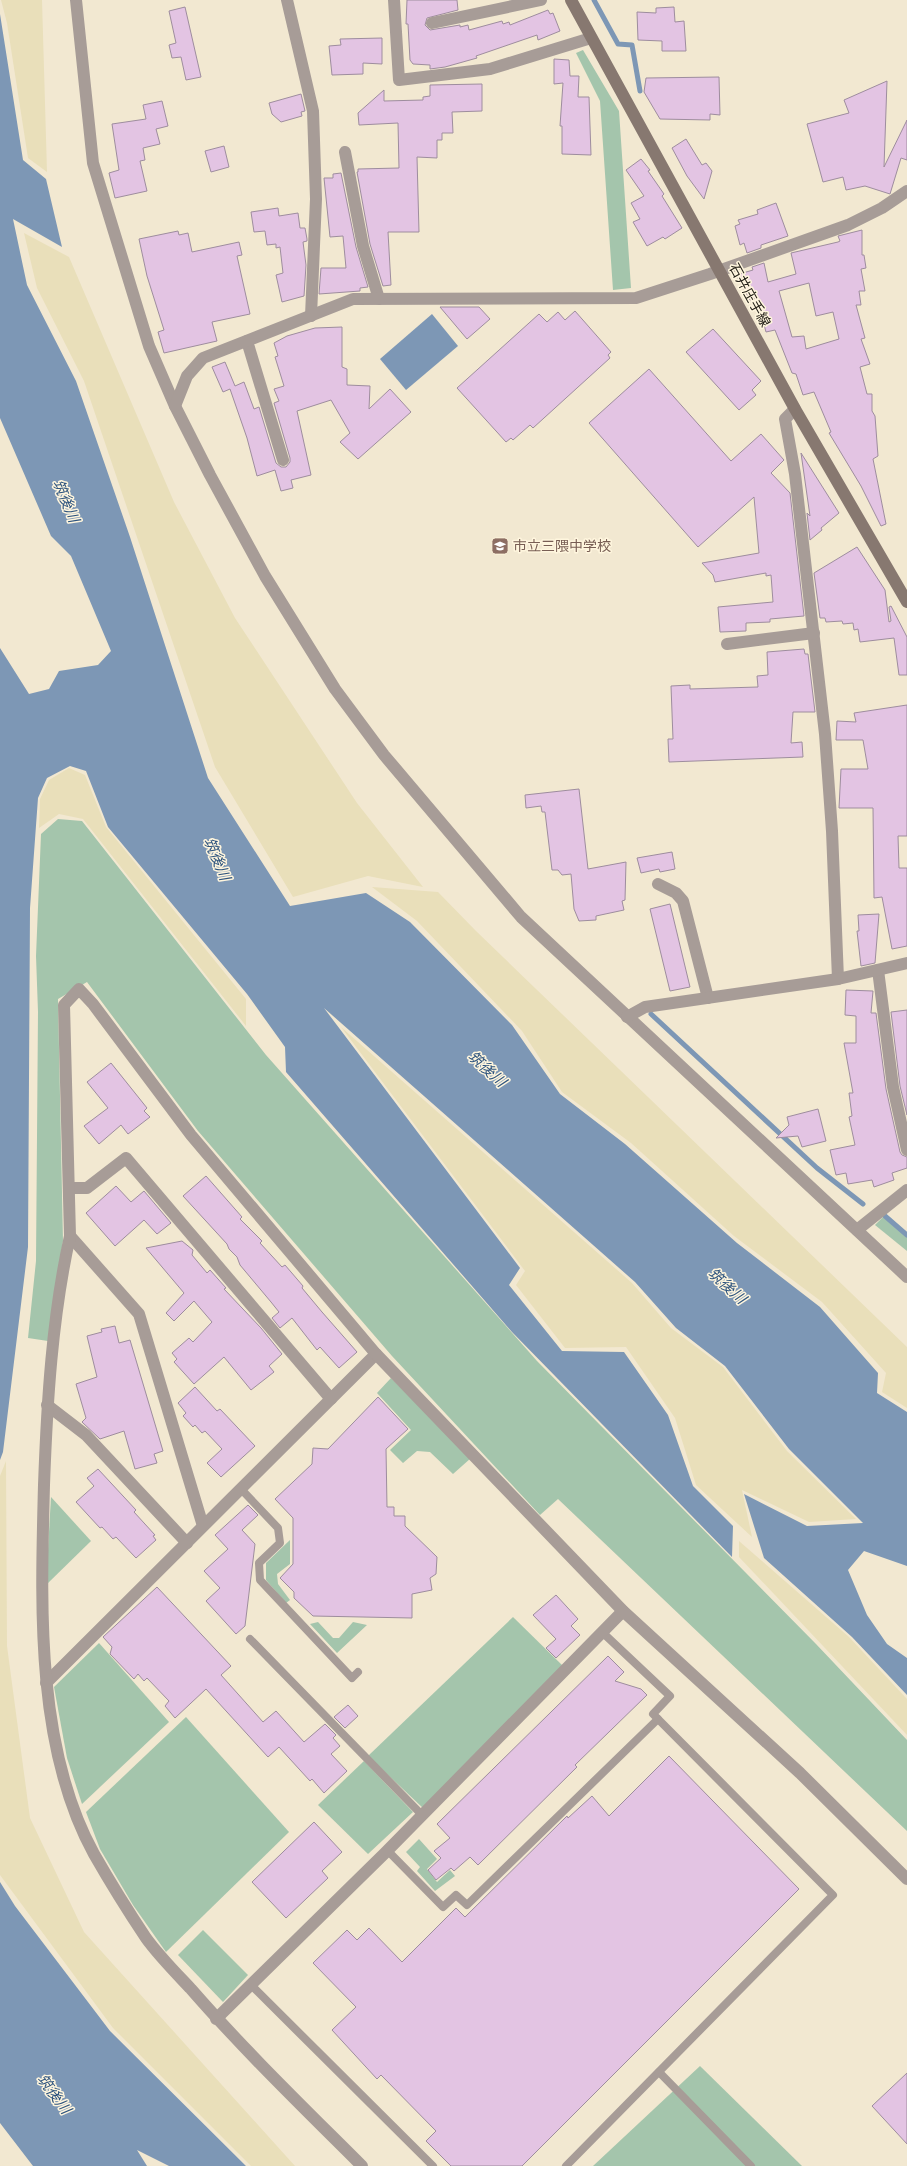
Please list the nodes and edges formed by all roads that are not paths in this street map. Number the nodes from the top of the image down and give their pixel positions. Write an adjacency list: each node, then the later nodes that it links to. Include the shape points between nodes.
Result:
1 (76, 0): 14 (street, via 93,164 149,346)
2 (287, 0): 12 (street, via 313,111 316,198)
3 (394, 0): 7 (street, via 399,80 490,69)
4 (541, 0): 6 (street)
5 (570, 0): 7 (street, 石井庄手線)
6 (432, 23)
7 (591, 38): 10 (street, 石井庄手線)
8 (345, 152): 11 (street, via 363,246)
9 (907, 191): 10 (street, via 882,208 848,225)
10 (719, 270): 11 (street, via 636,298); 15 (street, 石井庄手線)
11 (379, 299): 12 (street, via 353,299)
12 (311, 316): 13 (street)
13 (247, 341): 14 (street, via 203,358 187,376); 16 (street)
14 (175, 406): 25 (street, via 265,576 335,689 384,755 521,917)
15 (795, 409): 17 (street, 石井庄手線); 18 (street, via 785,419 795,474)
16 (283, 460)
17 (907, 602)
18 (814, 633): 19 (street); 23 (street, via 832,831)
19 (727, 644)
20 (658, 884): 24 (street, via 676,893 683,901)
21 (907, 963): 22 (street)
22 (878, 970): 23 (street); 26 (street, via 894,1087)
23 (838, 979): 24 (street)
24 (708, 998): 25 (street, via 645,1007)
25 (627, 1017): 29 (street)
26 (907, 1150)
27 (69, 1188): 30 (street); 32 (street, via 64,1006 79,989 191,1134); 33 (street, via 87,1188 126,1158)
28 (907, 1190): 29 (street)
29 (857, 1230): 31 (street)
30 (70, 1236): 34 (street, via 62,1272); 36 (street, via 139,1314)
31 (907, 1277)
32 (376, 1354): 33 (street); 38 (street)
33 (331, 1399): 35 (street)
34 (47, 1405): 37 (street, via 86,1435); 42 (street, via 42,1576)
35 (240, 1489): 36 (street); 41 (lane, via 278,1528 280,1543 259,1563 260,1580 352,1678)
36 (203, 1526): 37 (street)
37 (187, 1543): 42 (street)
38 (623, 1611): 39 (street); 46 (street, via 800,1773)
39 (602, 1632): 43 (lane, via 670,1696 653,1714); 44 (street)
40 (250, 1639): 44 (lane)
41 (358, 1672)
42 (46, 1683): 48 (street, via 57,1756 76,1814 94,1853 148,1940)
43 (658, 1719): 45 (lane, via 467,1905 456,1895 444,1907); 49 (lane, via 833,1894)
44 (422, 1815): 45 (street)
45 (387, 1850): 47 (street)
46 (907, 1879)
47 (251, 1985): 48 (street); 51 (lane)
48 (216, 2019): 50 (street)
49 (659, 2072): 52 (lane); 53 (lane)
50 (362, 2166)
51 (433, 2166)
52 (566, 2166)
53 (752, 2166)

